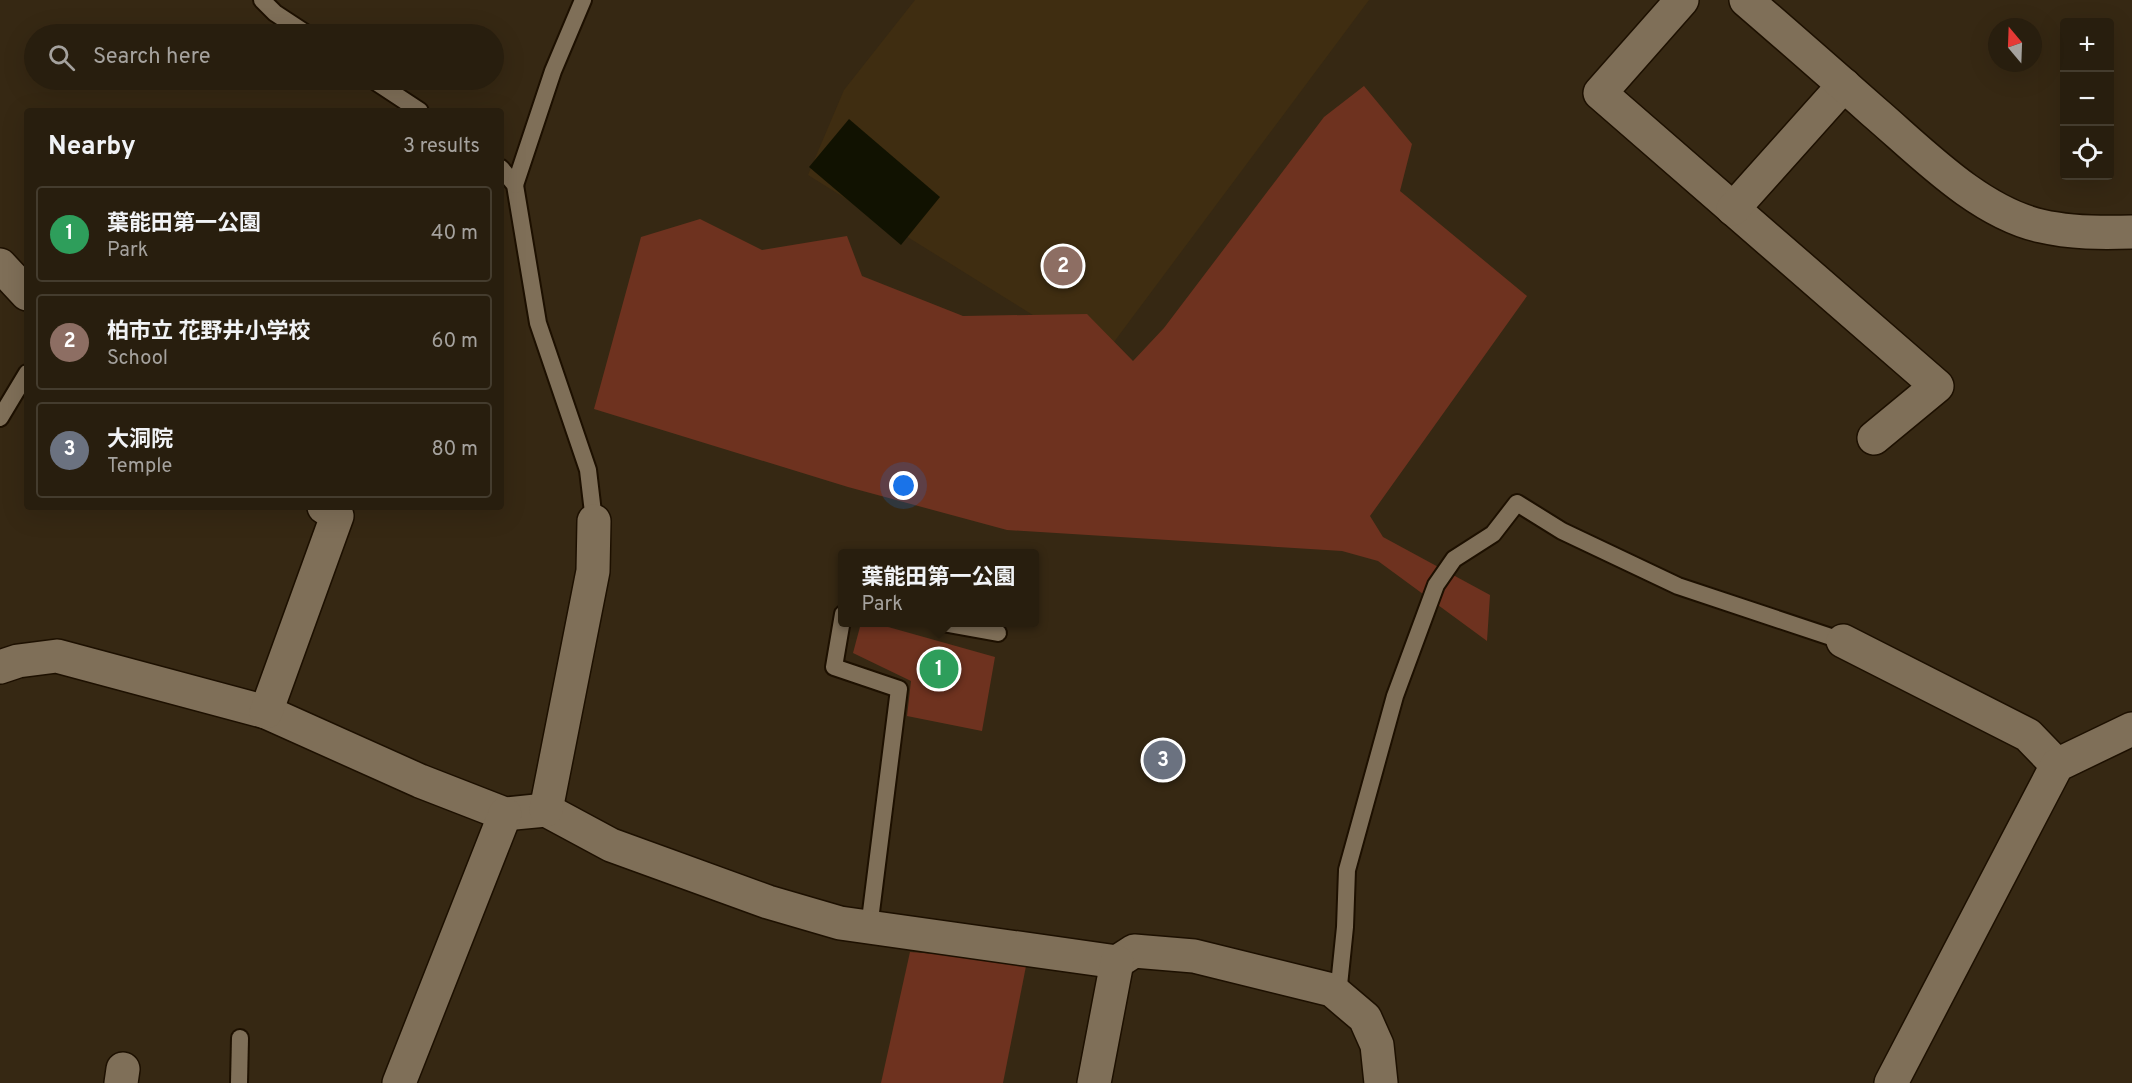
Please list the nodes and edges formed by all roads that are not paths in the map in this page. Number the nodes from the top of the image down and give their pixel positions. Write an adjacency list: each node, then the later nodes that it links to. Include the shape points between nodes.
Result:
1 (262, 0): 5 (lane)
2 (583, 0): 10 (lane, via 553,71)
3 (1682, 0): 11 (street, via 1600,93)
4 (1746, 0): 6 (street)
5 (291, 24)
6 (1844, 85): 11 (street); 12 (street, via 1936,165 1997,208 2040,226 2088,233)
7 (388, 90): 8 (lane)
8 (415, 108)
9 (504, 172): 10 (lane)
10 (515, 185): 19 (lane, via 538,322 588,470)
11 (1733, 209): 17 (street, via 1937,386)
12 (2132, 232)
13 (0, 265): 14 (street)
14 (24, 291)
15 (24, 378): 16 (lane)
16 (0, 418)
17 (1874, 438)
18 (328, 510): 25 (street, via 337,516)
19 (594, 521): 28 (street, via 593,571)
20 (841, 627): 30 (lane, via 834,667 899,689)
21 (965, 627): 22 (lane)
22 (998, 633)
23 (1843, 641): 27 (street, via 2028,735); 32 (lane, via 1678,586 1562,531 1516,503 1493,534 1454,559 1436,585 1395,696 1347,870)
24 (0, 667): 25 (street, via 57,656)
25 (266, 712): 29 (street, via 420,781)
26 (2132, 729): 27 (street)
27 (2057, 765): 38 (street)
28 (546, 810): 29 (street); 30 (street, via 611,845 768,902)
29 (505, 814): 35 (street)
30 (869, 927): 31 (street)
31 (1118, 962): 32 (street, via 1134,951 1194,956 1332,990); 36 (street)
32 (1338, 995): 37 (street, via 1365,1018 1377,1045)
33 (240, 1038): 34 (lane)
34 (238, 1083)
35 (399, 1083)
36 (1094, 1083)
37 (1381, 1083)
38 (1891, 1083)

